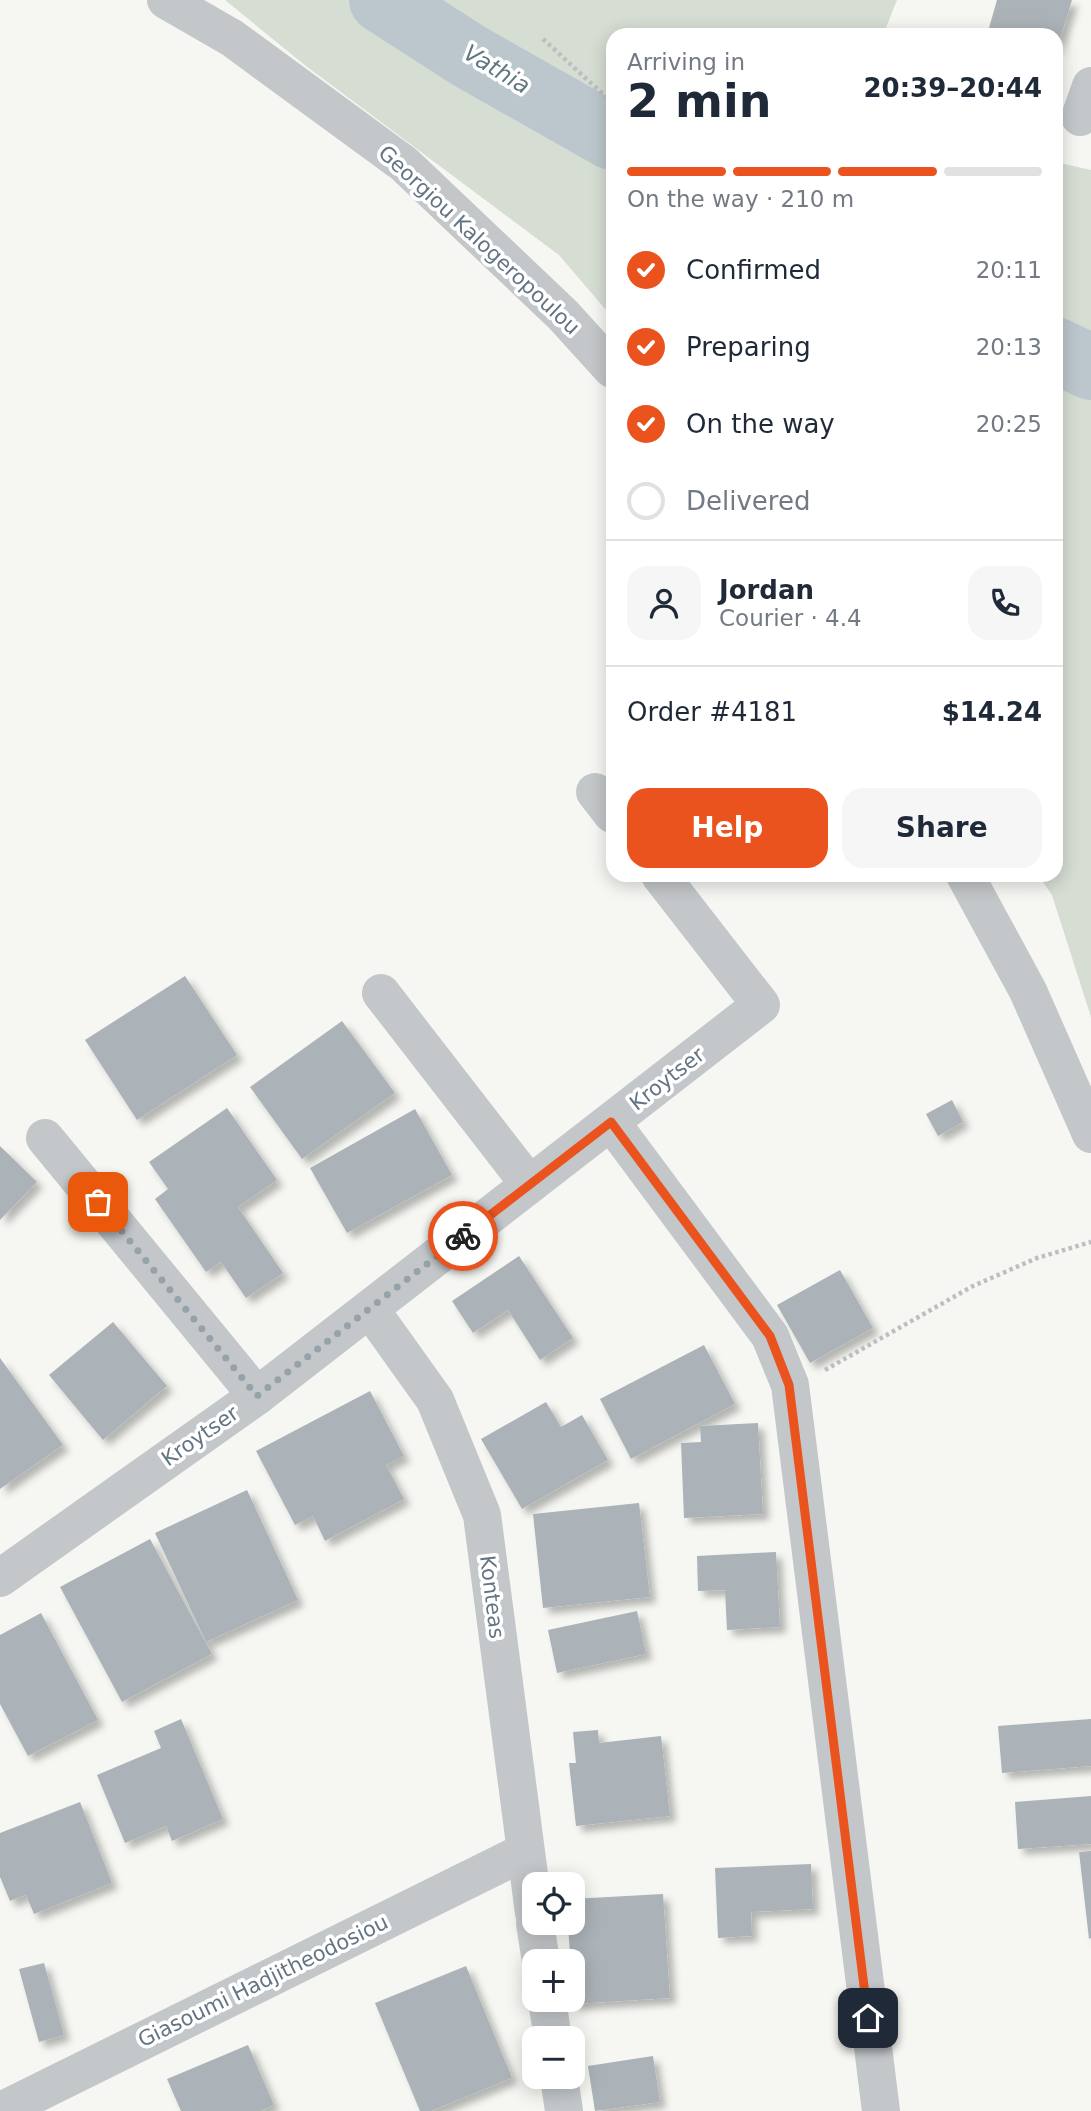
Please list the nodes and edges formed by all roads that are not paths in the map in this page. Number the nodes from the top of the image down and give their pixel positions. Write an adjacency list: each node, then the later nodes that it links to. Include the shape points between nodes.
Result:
1 (166, 0): 2 (street, Georgiou Kalogeropoulou, via 232,38 404,164 563,315)
2 (606, 362)
3 (665, 882): 6 (street, Kroytser, via 761,1005)
4 (969, 882): 7 (street, via 1028,991)
5 (381, 993): 9 (street)
6 (611, 1122): 9 (street, Kroytser); 18 (street, via 770,1336 790,1388)
7 (1091, 1134)
8 (46, 1138): 11 (street)
9 (529, 1184): 10 (street, Kroytser)
10 (370, 1309): 11 (street, Kroytser); 13 (street, Konteas, via 435,1401 482,1516)
11 (257, 1396): 12 (street, Kroytser)
12 (0, 1578)
13 (524, 1852): 14 (street, Konteas); 16 (street, Giasoumi Hadjitheodosiou)
14 (527, 1872)
15 (561, 2089): 17 (street)
16 (1, 2111)
17 (564, 2111)
18 (881, 2111)

